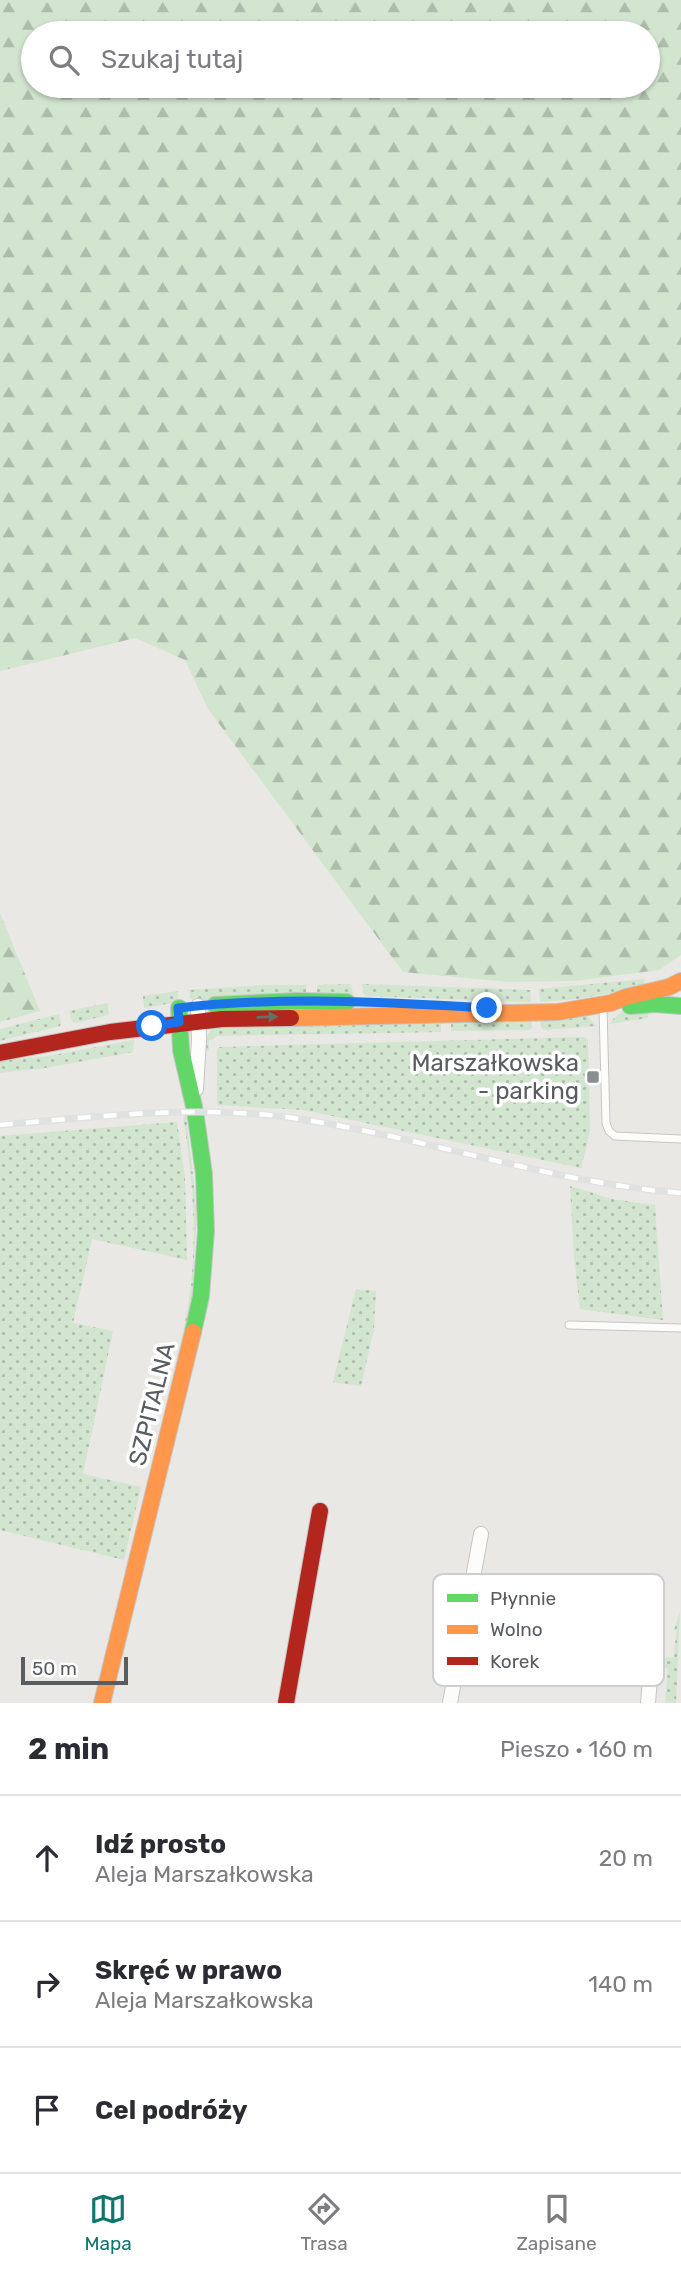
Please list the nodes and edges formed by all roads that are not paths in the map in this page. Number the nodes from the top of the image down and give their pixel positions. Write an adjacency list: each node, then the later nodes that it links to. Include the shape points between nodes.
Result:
1 (681, 981): 2 (main road)
2 (607, 1004): 3 (main road); 4 (main road, via 547,1013); 9 (lane, via 609,1131 615,1136)
3 (681, 1006)
4 (198, 1014): 5 (main road); 8 (street, SZPITALNA)
5 (179, 1015): 6 (main road, via 135,1014); 7 (main road); 8 (main road, SZPITALNA, via 182,1059)
6 (0, 1046)
7 (0, 1053)
8 (195, 1111): 15 (main road, SZPITALNA, via 206,1231 201,1296)
9 (681, 1139)
10 (569, 1325): 11 (lane)
11 (681, 1328)
12 (320, 1510): 16 (main road)
13 (481, 1534): 14 (street)
14 (474, 1574)
15 (102, 1703)
16 (286, 1703)

